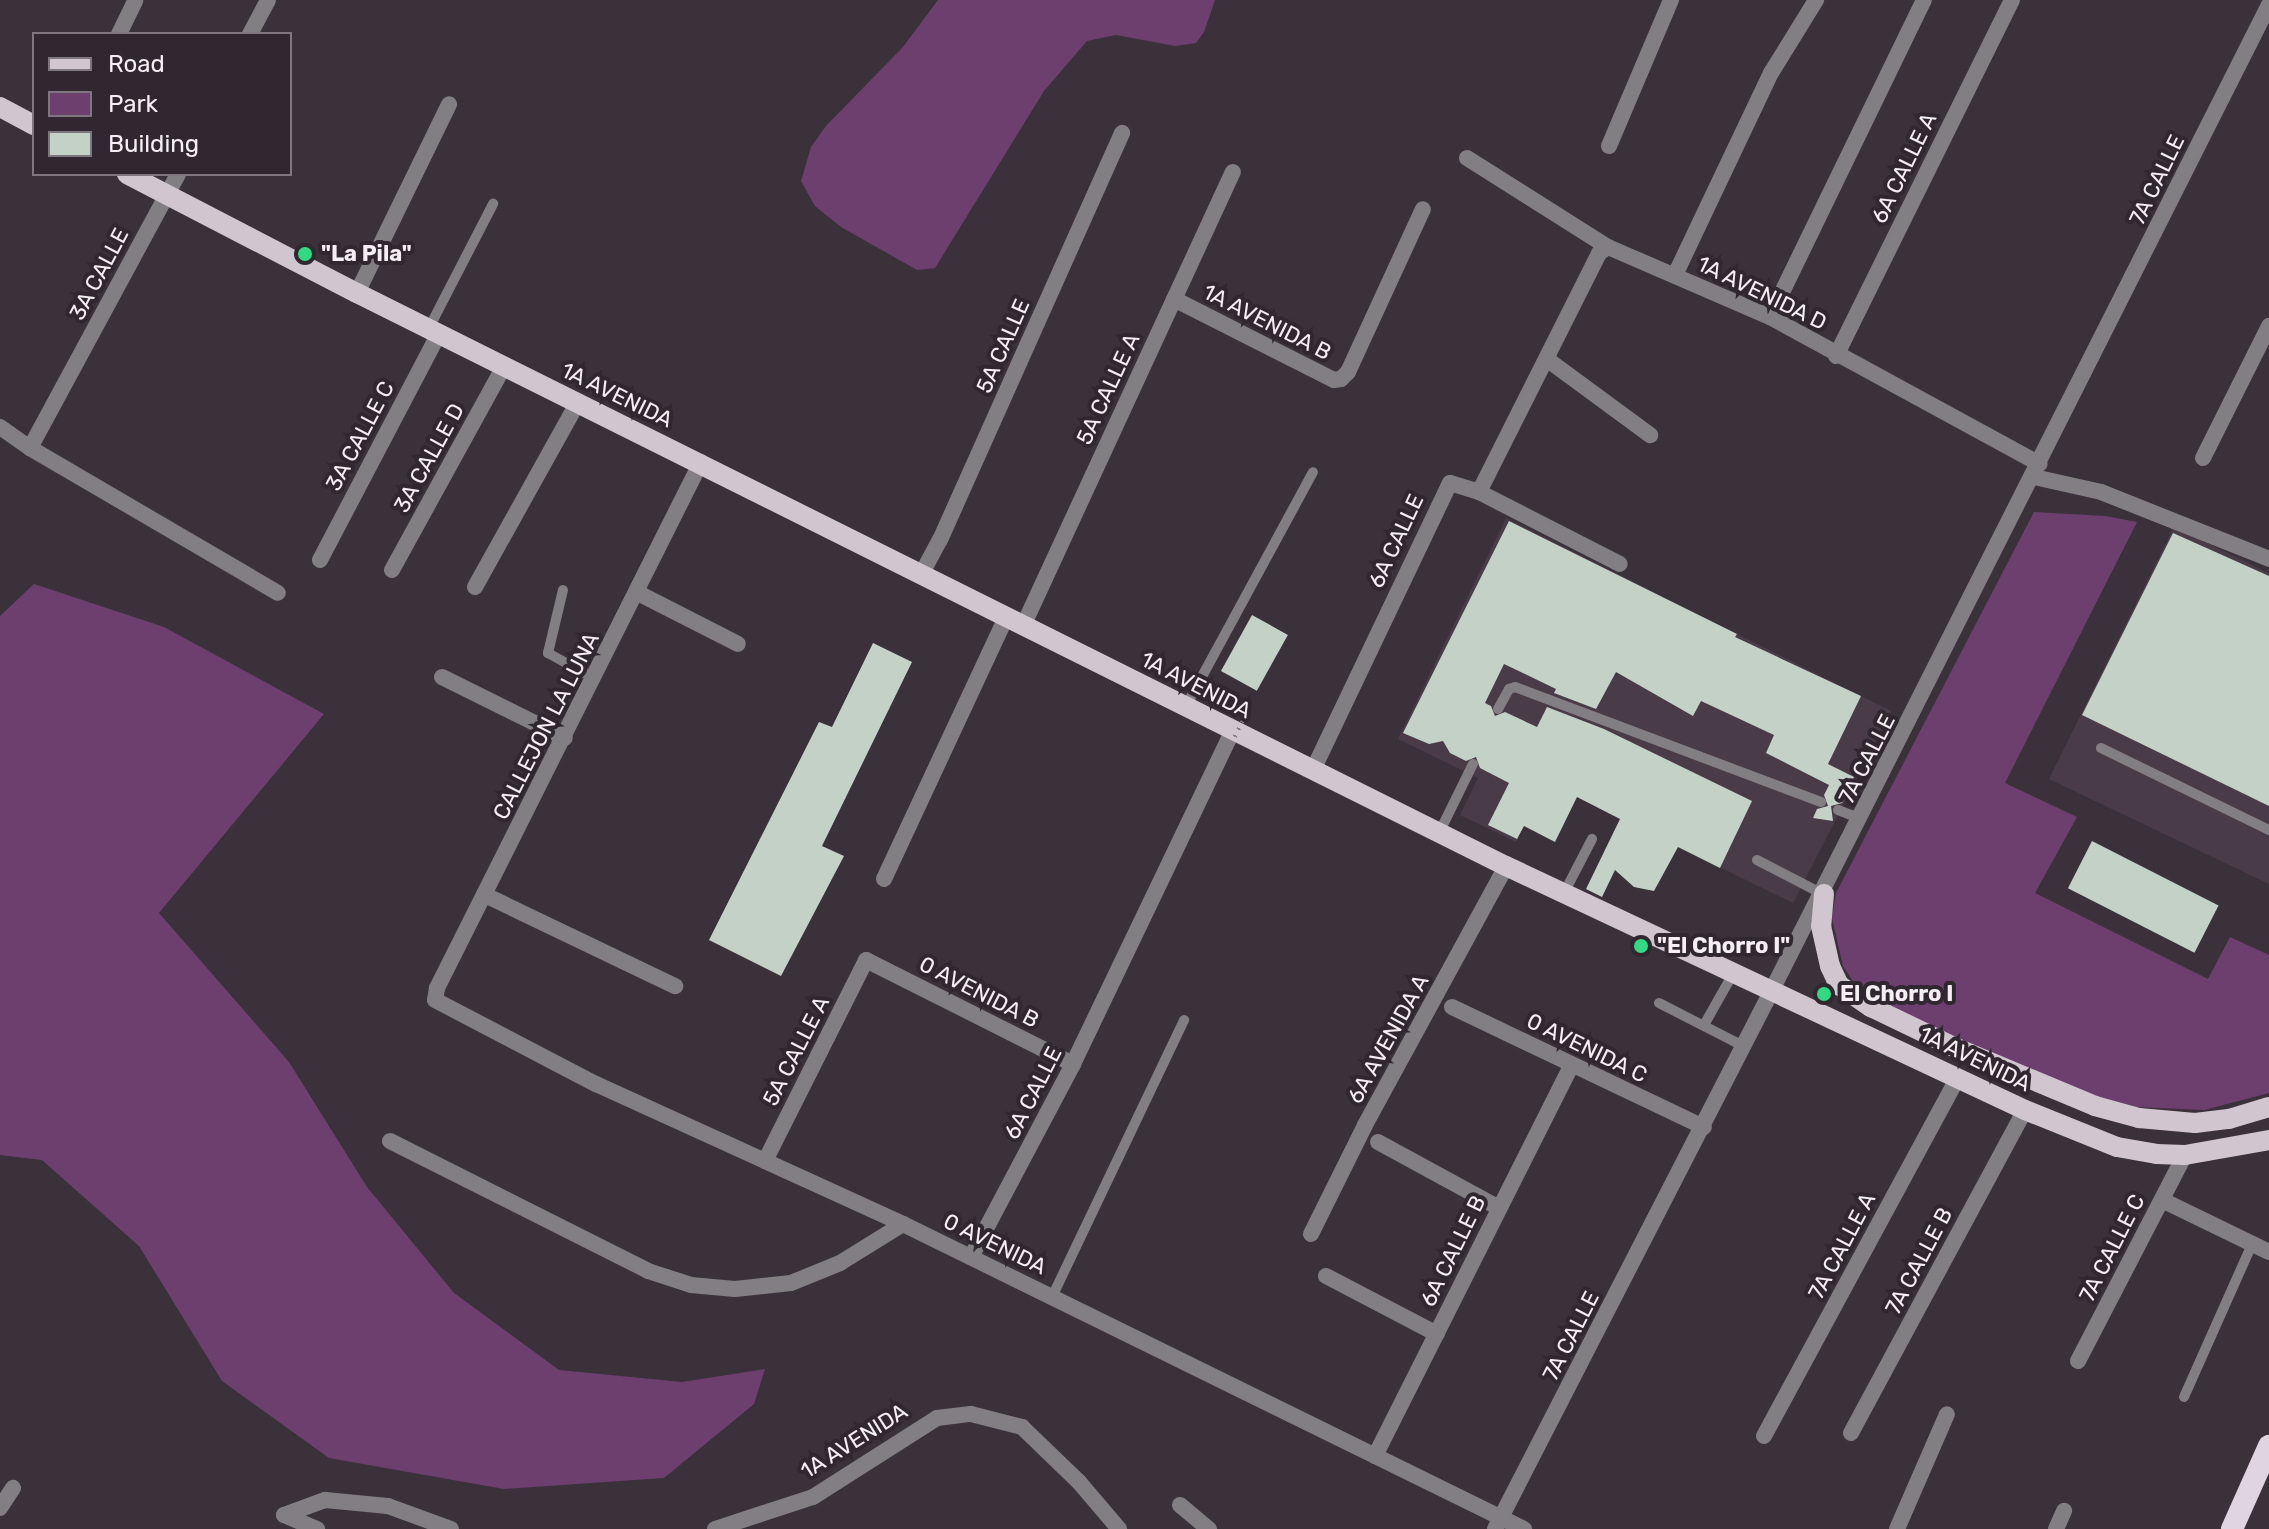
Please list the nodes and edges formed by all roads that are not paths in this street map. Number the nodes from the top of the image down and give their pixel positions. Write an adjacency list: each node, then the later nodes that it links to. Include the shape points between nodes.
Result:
1 (268, 0): 9 (street)
2 (1671, 0): 14 (street)
3 (1816, 0): 23 (street, via 1771,73)
4 (1924, 0): 26 (street)
5 (2012, 0): 29 (street, 6A CALLE A)
6 (135, 1): 8 (street)
7 (2269, 5): 38 (street, 7A CALLE)
8 (120, 32)
9 (251, 32)
10 (449, 104): 24 (street)
11 (0, 107): 12 (main road)
12 (32, 124)
13 (1122, 133): 45 (street, 5A CALLE)
14 (1609, 146)
15 (1467, 158): 22 (street, 1A AVENIDA D)
16 (1233, 172): 25 (street, 5A CALLE A)
17 (131, 176): 19 (main road, 1A AVENIDA)
18 (177, 176): 19 (street, 3A CALLE)
19 (167, 195): 24 (main road, 1A AVENIDA); 35 (street, 3A CALLE)
20 (493, 204): 28 (lane, 3A CALLE C)
21 (1423, 209): 25 (street, 1A AVENIDA B, via 1341,379)
22 (1608, 247): 23 (street, 1A AVENIDA D); 30 (street, via 1599,253)
23 (1675, 275): 26 (street, 1A AVENIDA D)
24 (357, 293): 28 (main road, 1A AVENIDA)
25 (1174, 299): 50 (street, 5A CALLE A)
26 (1770, 317): 29 (street, 1A AVENIDA D)
27 (2269, 326): 36 (street)
28 (434, 331): 31 (main road, 1A AVENIDA); 42 (street, 3A CALLE C)
29 (1836, 356): 38 (street, 1A AVENIDA D)
30 (1548, 360): 34 (street); 40 (street)
31 (504, 366): 32 (main road, 1A AVENIDA); 44 (street, 3A CALLE D)
32 (578, 402): 37 (main road, 1A AVENIDA); 46 (street)
33 (0, 427): 35 (street)
34 (1650, 435)
35 (30, 448): 48 (street)
36 (2203, 458)
37 (701, 462): 45 (main road, 1A AVENIDA); 49 (street, CALLEJON LA LUNA)
38 (2037, 471): 41 (street, 1A AVENIDA D); 63 (street, 7A CALLE)
39 (1313, 472): 54 (lane)
40 (1479, 492): 43 (street); 60 (street, 6A CALLE, via 1446,485)
41 (2269, 559)
42 (320, 560)
43 (1620, 564)
44 (392, 570)
45 (921, 575): 50 (main road, 1A AVENIDA)
46 (475, 587)
47 (563, 590): 53 (lane, via 548,653)
48 (278, 593)
49 (638, 593): 51 (street); 53 (street, CALLEJON LA LUNA)
50 (1015, 621): 54 (main road, 1A AVENIDA); 69 (street)
51 (738, 644)
52 (442, 677): 57 (street)
53 (595, 679): 57 (street, CALLEJON LA LUNA)
54 (1186, 706): 56 (main road, 1A AVENIDA)
55 (1498, 709): 61 (lane, via 1515,687)
56 (1236, 730): 60 (main road, 1A AVENIDA); 83 (street, 6A CALLE)
57 (565, 738): 72 (street, CALLEJON LA LUNA)
58 (2101, 748): 64 (lane)
59 (1473, 764): 65 (lane)
60 (1313, 770): 65 (main road, 1A AVENIDA)
61 (1821, 802)
62 (1838, 810): 63 (lane)
63 (1861, 819): 71 (street, 7A CALLE)
64 (2269, 830)
65 (1439, 833): 68 (main road, 1A AVENIDA)
66 (1592, 839): 70 (lane)
67 (1757, 860): 71 (lane)
68 (1506, 866): 70 (main road, 1A AVENIDA); 97 (street, 6A AVENIDA A)
69 (884, 879)
70 (1564, 893): 74 (main road, 1A AVENIDA)
71 (1824, 894): 76 (street, 7A CALLE); 86 (main road, via 1821,926 1839,985 1871,1007 1954,1047 2095,1106 2139,1118 2195,1123)
72 (485, 895): 75 (street); 78 (street, CALLEJON LA LUNA, via 437,988 435,1000)
73 (866, 960): 83 (street, 0 AVENIDA B); 93 (street, 5A CALLE A)
74 (1734, 972): 76 (main road, 1A AVENIDA); 81 (lane)
75 (675, 986)
76 (1772, 990): 82 (street, 7A CALLE); 85 (main road, 1A AVENIDA)
77 (1659, 1003): 81 (lane)
78 (443, 1007): 93 (street, 0 AVENIDA)
79 (1452, 1007): 84 (street, 0 AVENIDA C)
80 (1184, 1020): 102 (lane)
81 (1704, 1025): 82 (lane)
82 (1743, 1046): 88 (street, 7A CALLE)
83 (1073, 1064): 100 (street, 6A CALLE)
84 (1572, 1065): 88 (street, 0 AVENIDA C); 95 (street, 6A CALLE B)
85 (1958, 1077): 87 (main road, 1A AVENIDA); 108 (street, 7A CALLE A)
86 (2269, 1107)
87 (2025, 1110): 92 (main road, 1A AVENIDA, via 2117,1147); 107 (street, 7A CALLE B)
88 (1704, 1127): 117 (street, 7A CALLE)
89 (2269, 1140): 92 (main road, 1A AVENIDA)
90 (390, 1141): 96 (street, via 648,1271 691,1285 735,1289 791,1283 840,1263)
91 (1378, 1142): 95 (street)
92 (2185, 1155): 94 (street, 7A CALLE C)
93 (765, 1161): 96 (street, 0 AVENIDA)
94 (2162, 1200): 98 (street); 104 (street, 7A CALLE C)
95 (1499, 1208): 103 (street, 6A CALLE B)
96 (903, 1224): 100 (street, 0 AVENIDA)
97 (1311, 1234)
98 (2252, 1244): 99 (street); 105 (lane)
99 (2269, 1252)
100 (971, 1257): 102 (street, 0 AVENIDA)
101 (1326, 1276): 103 (street)
102 (1052, 1297): 110 (street, 0 AVENIDA)
103 (1437, 1334): 110 (street, 6A CALLE B)
104 (2078, 1361)
105 (2184, 1397)
106 (1947, 1414): 124 (street)
107 (1851, 1433)
108 (1764, 1436)
109 (2269, 1446): 126 (highway)
110 (1375, 1456): 117 (street, 0 AVENIDA)
111 (2269, 1484): 127 (highway)
112 (13, 1488): 114 (street)
113 (1180, 1505): 122 (street)
114 (0, 1508)
115 (2064, 1511): 125 (street)
116 (280, 1522): 118 (street); 119 (street, via 325,1500 388,1506)
117 (1498, 1523): 123 (street, 0 AVENIDA)
118 (317, 1529)
119 (451, 1529)
120 (715, 1529): 121 (street, 1A AVENIDA, via 813,1497 937,1418 971,1414 1022,1427)
121 (1119, 1529)
122 (1209, 1529)
123 (1524, 1529)
124 (1897, 1529)
125 (2056, 1529)
126 (2232, 1529)
127 (2238, 1529)

